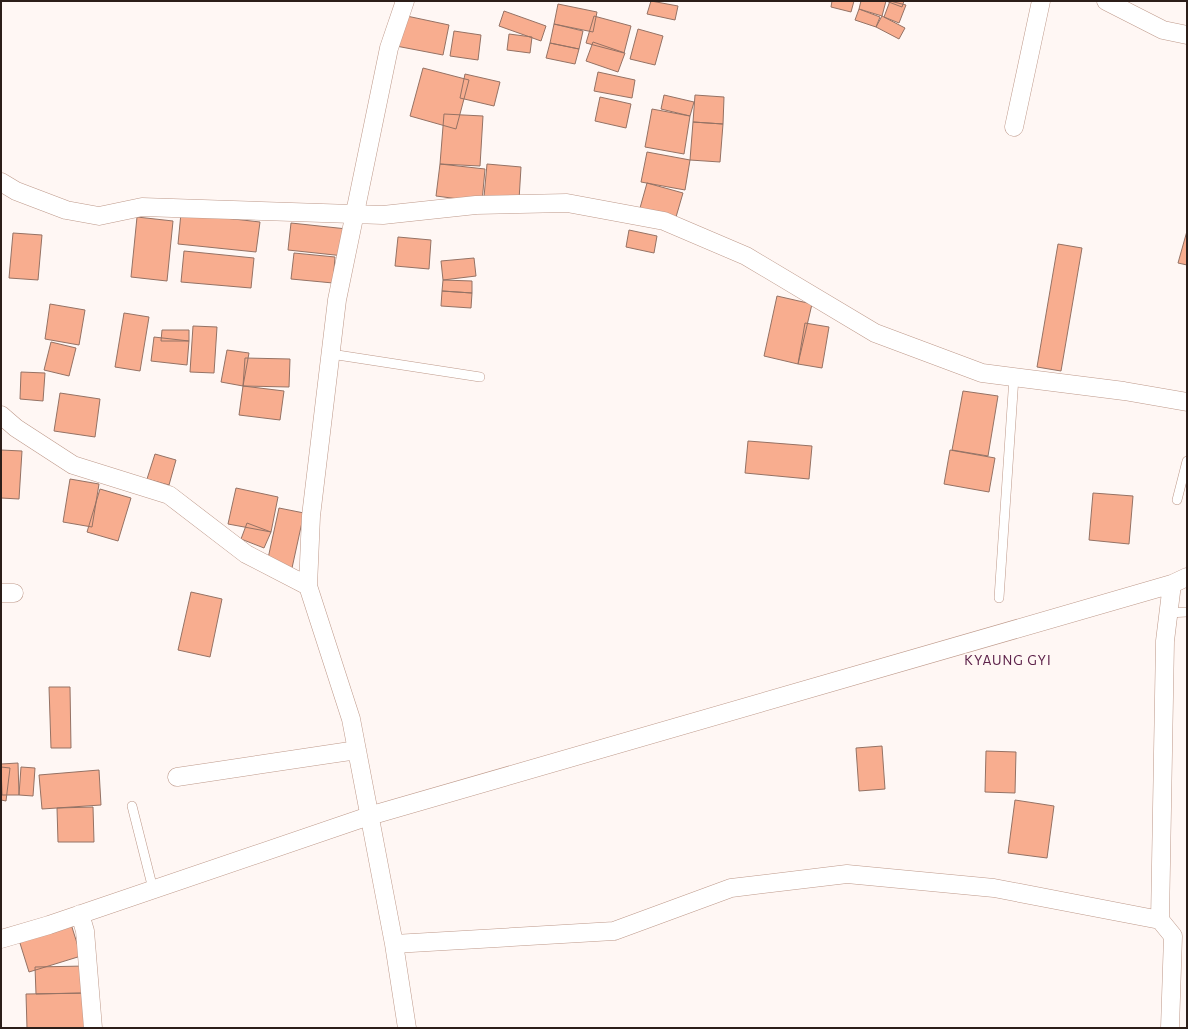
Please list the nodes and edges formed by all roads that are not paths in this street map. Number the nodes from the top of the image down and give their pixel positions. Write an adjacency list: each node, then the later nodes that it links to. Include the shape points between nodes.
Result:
1 (405, 1): 7 (street, via 389,48)
2 (1041, 1): 5 (street)
3 (1106, 1): 4 (street, via 1163,30)
4 (1187, 35)
5 (1014, 127)
6 (1, 182): 7 (street, via 16,191 66,210 99,216 142,207)
7 (354, 216): 8 (street, via 337,300); 10 (street, via 383,216 476,205 567,203 664,221 746,256 875,334 982,373)
8 (330, 354): 9 (lane); 16 (street, via 311,516)
9 (480, 377)
10 (1014, 377): 11 (street); 17 (lane)
11 (1187, 402)
12 (1, 415): 16 (street, via 16,428 73,465 169,495 246,554)
13 (1187, 461): 14 (lane)
14 (1177, 500)
15 (1179, 580): 19 (street); 23 (street)
16 (308, 586): 20 (street, via 350,719)
17 (999, 598)
18 (1187, 612): 19 (lane)
19 (1168, 613): 26 (street, via 1165,640)
20 (356, 750): 21 (street); 23 (street)
21 (177, 778)
22 (132, 806): 24 (lane)
23 (369, 816): 24 (street); 28 (street)
24 (153, 889): 25 (street)
25 (80, 914): 27 (street); 29 (street, via 85,931)
26 (1160, 920): 28 (street, via 994,888 847,874 731,888 614,931); 31 (street, via 1173,936)
27 (1, 939)
28 (394, 944): 30 (street)
29 (93, 1028)
30 (408, 1028)
31 (1170, 1028)

